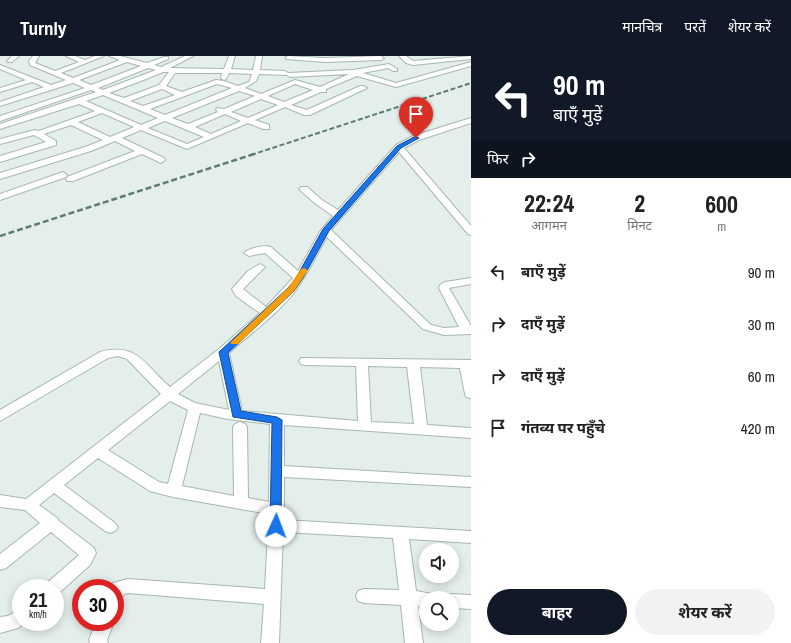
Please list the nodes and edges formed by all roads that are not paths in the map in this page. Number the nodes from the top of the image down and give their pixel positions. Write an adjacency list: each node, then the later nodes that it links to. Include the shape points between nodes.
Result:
1 (16, 56): 21 (street)
2 (36, 56): 30 (street, via 32,64)
3 (69, 56): 20 (street)
4 (101, 56): 20 (street)
5 (112, 56): 17 (street)
6 (136, 56): 17 (street)
7 (190, 56): 24 (street)
8 (232, 56): 26 (street)
9 (259, 56): 28 (street)
10 (402, 56): 13 (street, via 413,63)
11 (288, 57): 16 (street); 33 (street)
12 (380, 57): 15 (street); 29 (street, via 392,68)
13 (451, 57): 19 (street)
14 (166, 58): 22 (street)
15 (351, 58): 18 (street)
16 (310, 59): 18 (street); 32 (street)
17 (126, 60): 22 (street); 36 (street)
18 (338, 60): 31 (street)
19 (469, 60): 39 (street, via 398,84)
20 (85, 62): 30 (street)
21 (4, 63): 27 (street)
22 (147, 66): 24 (street); 42 (street)
23 (419, 69): 39 (street)
24 (161, 70): 25 (street); 46 (street)
25 (174, 71): 26 (street); 40 (street)
26 (227, 71): 28 (street); 38 (street)
27 (14, 72): 34 (street); 35 (street)
28 (255, 72): 33 (street); 43 (street, via 253,82)
29 (358, 72): 31 (street); 37 (street); 39 (street)
30 (55, 73): 36 (street)
31 (347, 73): 32 (street)
32 (319, 74): 33 (street)
33 (284, 76)
34 (0, 77)
35 (33, 80): 41 (street); 45 (street)
36 (73, 80): 41 (street); 42 (street)
37 (339, 81): 44 (street); 50 (street, via 363,88)
38 (222, 82): 43 (street); 47 (street, via 214,82)
39 (387, 83)
40 (162, 87): 47 (street); 52 (street)
41 (50, 88): 48 (street)
42 (92, 88): 46 (street); 53 (street)
43 (238, 89): 49 (street); 54 (street)
44 (320, 89): 49 (street, via 297,82); 50 (street); 56 (street)
45 (0, 90)
46 (103, 93): 51 (street); 52 (street)
47 (181, 94): 54 (street); 58 (street)
48 (28, 95): 53 (street); 55 (street)
49 (260, 97): 56 (street); 60 (street)
50 (345, 97): 56 (street, via 309,113)
51 (79, 101): 57 (street); 59 (street)
52 (123, 101): 58 (street)
53 (48, 103): 57 (street); 62 (street)
54 (202, 103): 60 (street); 61 (street)
55 (0, 104)
56 (283, 105): 63 (street)
57 (59, 108): 65 (street)
58 (143, 109): 61 (street)
59 (101, 111): 66 (street); 70 (street)
60 (224, 112): 63 (street); 68 (street)
61 (165, 118): 68 (street); 70 (street)
62 (0, 119)
63 (249, 120): 69 (street); 72 (street)
64 (471, 120): 76 (street, via 416,138)
65 (19, 122): 67 (street); 71 (street)
66 (72, 122): 71 (street); 73 (street)
67 (0, 127)
68 (188, 127): 72 (street)
69 (266, 127)
70 (141, 128): 72 (street, via 188,147); 73 (street)
71 (37, 133): 74 (street); 75 (street)
72 (212, 137)
73 (113, 139): 77 (street); 78 (street)
74 (0, 142)
75 (53, 143): 78 (street); 79 (street)
76 (399, 147): 89 (street); 91 (street)
77 (142, 150): 80 (street); 84 (street)
78 (74, 154): 81 (street)
79 (0, 159)
80 (161, 160)
81 (43, 163): 84 (street); 85 (street)
82 (0, 164): 85 (street)
83 (0, 176): 85 (street)
84 (66, 177): 85 (street); 86 (street)
85 (22, 179): 88 (street)
86 (78, 184)
87 (304, 189): 89 (street, via 318,202)
88 (0, 197)
89 (339, 215): 90 (street)
90 (326, 230): 94 (street); 98 (street, via 427,327 443,333)
91 (471, 232)
92 (249, 253): 94 (street, via 266,249)
93 (260, 267): 96 (street, via 237,289 240,294)
94 (299, 278): 96 (street)
95 (471, 281): 97 (street, via 450,283 444,287)
96 (267, 313): 99 (street)
97 (465, 317): 98 (street)
98 (469, 330)
99 (223, 352): 104 (street); 109 (street)
100 (305, 361): 101 (street)
101 (362, 362): 102 (street); 110 (street)
102 (413, 363): 103 (street); 111 (street)
103 (468, 364): 105 (street)
104 (170, 394): 106 (street, via 181,402); 107 (street, via 131,356 117,352 104,355); 113 (street)
105 (471, 394)
106 (196, 407): 109 (street); 117 (street)
107 (0, 416)
108 (277, 420): 109 (street); 110 (street); 114 (street)
109 (238, 421): 119 (street)
110 (365, 426): 111 (street)
111 (421, 430): 112 (street)
112 (471, 433)
113 (98, 451): 116 (street); 117 (street, via 146,483)
114 (277, 471): 115 (street); 121 (street)
115 (471, 482)
116 (54, 485): 120 (street); 124 (street)
117 (173, 491): 119 (street)
118 (0, 501): 120 (street)
119 (240, 503): 121 (street)
120 (30, 505): 122 (street)
121 (276, 509): 123 (street)
122 (52, 522): 127 (street); 128 (street, via 88,553 87,557)
123 (276, 526): 125 (street); 131 (street)
124 (110, 527)
125 (400, 532): 126 (street); 132 (street)
126 (471, 537)
127 (0, 563)
128 (63, 579)
129 (124, 587): 131 (street)
130 (364, 596): 132 (street)
131 (272, 597): 140 (street)
132 (408, 598): 133 (street); 141 (street)
133 (419, 599)
134 (459, 601): 135 (street)
135 (471, 602)
136 (12, 623): 137 (street)
137 (0, 625)
138 (102, 631): 139 (street)
139 (99, 643)
140 (270, 643)
141 (414, 643)

